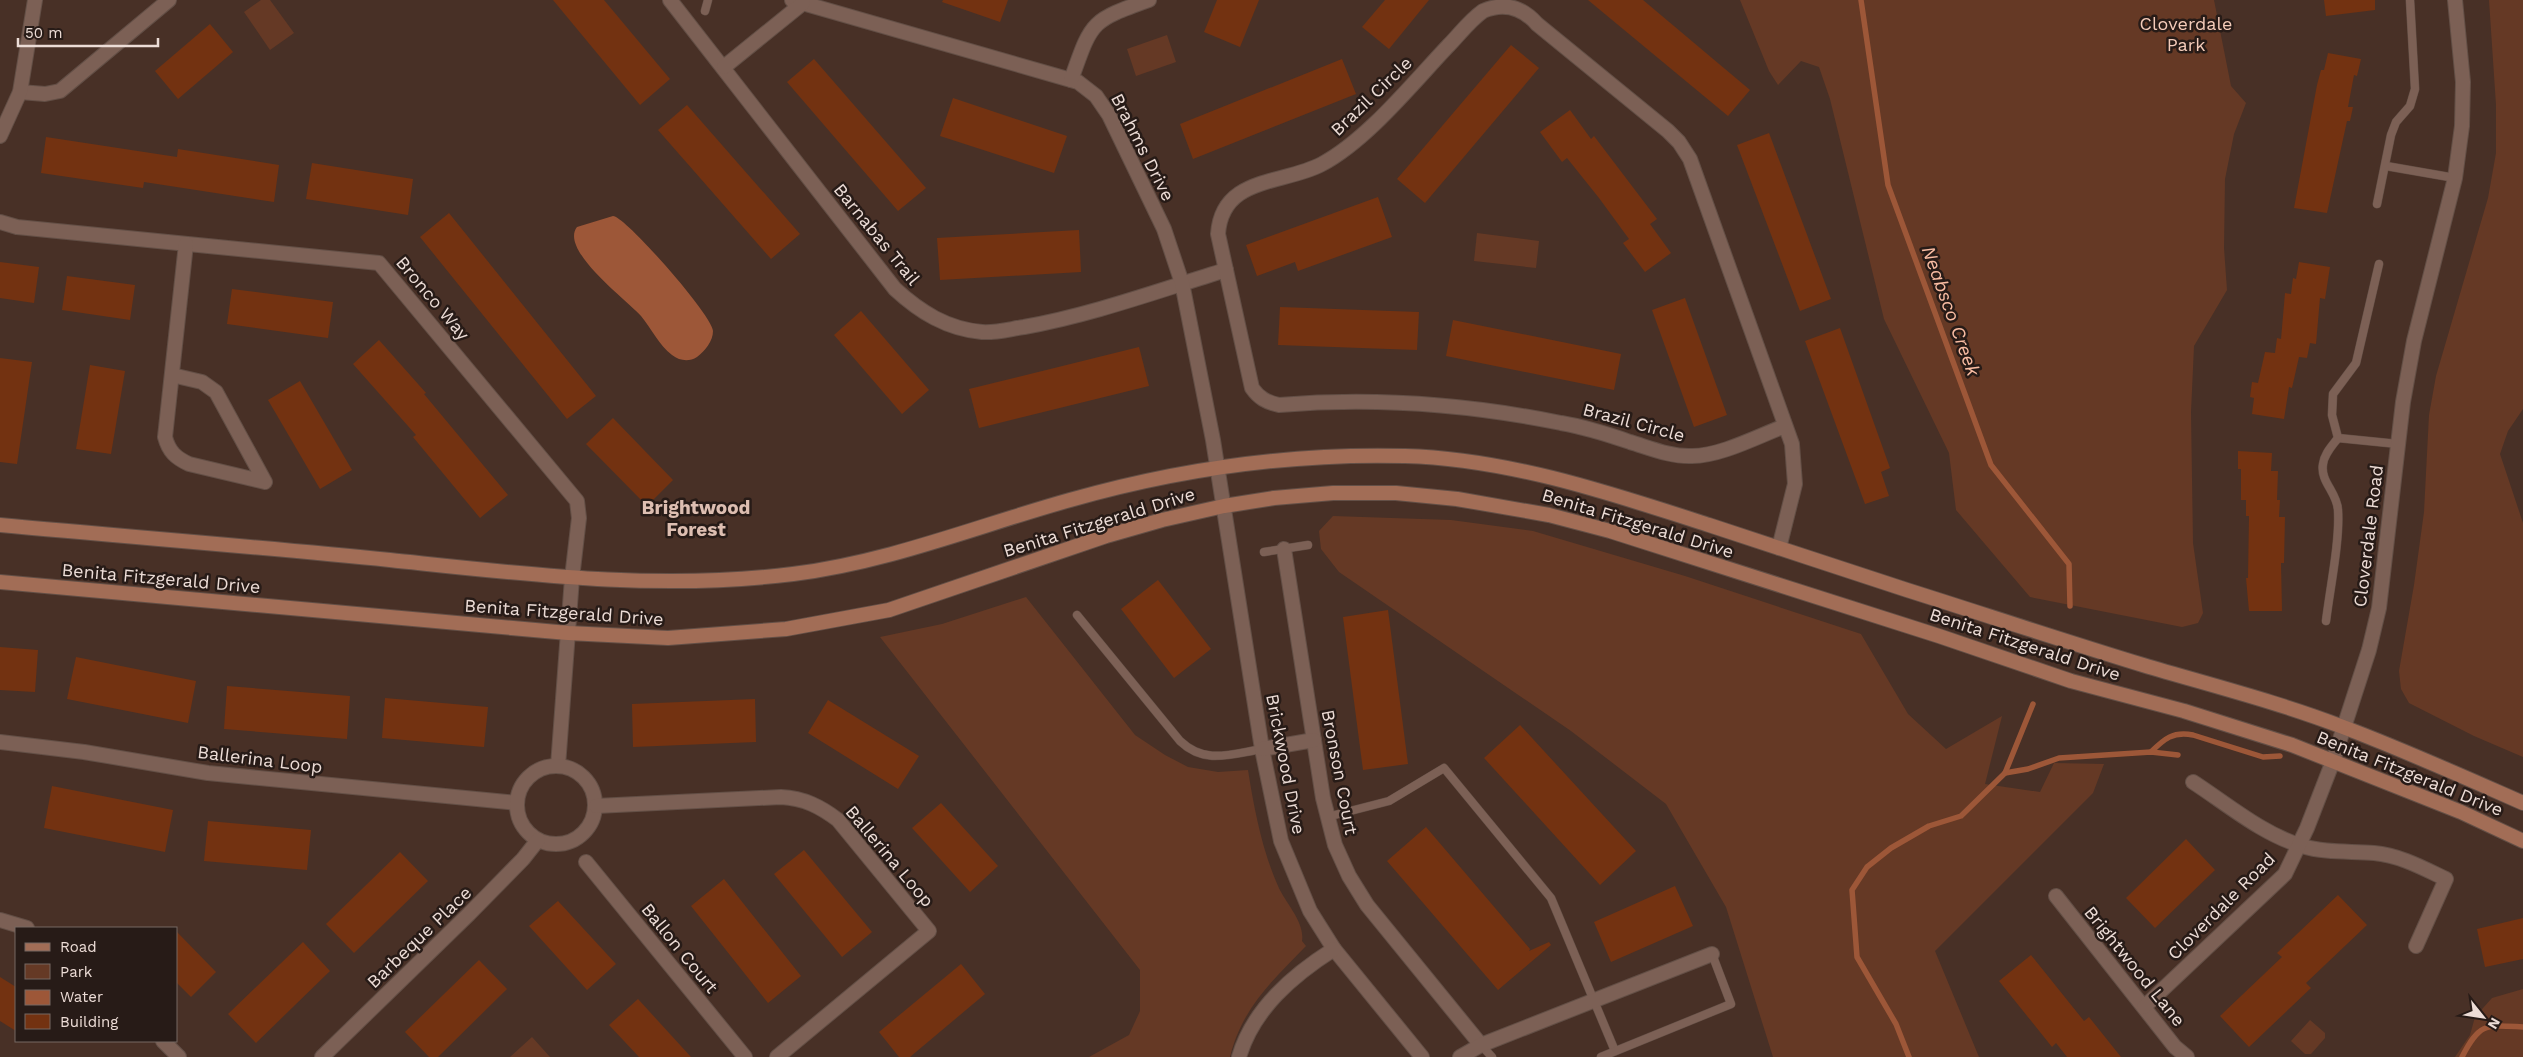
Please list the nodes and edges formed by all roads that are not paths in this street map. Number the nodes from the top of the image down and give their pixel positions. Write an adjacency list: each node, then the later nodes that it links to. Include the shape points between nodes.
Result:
1 (35, 0): 12 (street)
2 (169, 0): 12 (street, via 60,91 45,94)
3 (670, 0): 10 (street, Barnabas Trail)
4 (708, 0): 9 (lane)
5 (1149, 0): 11 (street, via 1110,14 1094,26)
6 (2410, 0): 14 (lane, via 2415,89 2410,106 2396,122 2391,135)
7 (2456, 0): 15 (street, Cloverdale Road, via 2463,82 2462,126)
8 (797, 2): 10 (street); 11 (street, Brahms Drive)
9 (705, 11)
10 (724, 67): 21 (street, Barnabas Trail, via 895,289 913,306 933,318 956,327 989,332 1083,313)
11 (1071, 80): 21 (street, Brahms Drive, via 1096,96 1109,115 1164,229)
12 (20, 92): 13 (street)
13 (0, 136)
14 (2386, 166): 15 (lane); 16 (lane)
15 (2455, 178): 25 (street, Cloverdale Road, via 2414,341)
16 (2378, 204)
17 (0, 222): 18 (street, Bronco Way, via 17,227)
18 (186, 244): 22 (street); 33 (street, Bronco Way, via 379,263 578,501)
19 (2379, 264): 24 (lane, via 2356,363 2333,394 2332,415)
20 (1226, 270): 21 (street, Barnabas Trail); 23 (street, Brazil Circle, via 1252,388 1268,403 1384,401 1464,407 1563,423 1672,455 1693,456 1710,454); 23 (street, Brazil Circle, via 1218,234 1219,220 1233,197 1245,189 1322,164 1348,146 1394,103 1476,16 1492,7 1516,8 1528,14 1668,131 1683,148 1729,264)
21 (1182, 283): 26 (street, Brahms Drive)
22 (172, 375): 22 (street, via 165,437 174,455 189,464 264,482 216,392 202,382)
23 (1785, 426): 30 (street, Brazil Circle, via 1792,444 1795,484)
24 (2338, 438): 25 (lane); 36 (lane, via 2324,457 2322,466 2323,475 2336,498 2339,517)
25 (2398, 444): 38 (street, Cloverdale Road, via 2379,608)
26 (1218, 467): 27 (street, Brickwood Drive); 30 (main road, Benita Fitzgerald Drive, via 1337,456 1410,456 1502,466 1563,480); 33 (main road, Benita Fitzgerald Drive, via 1144,480 1065,501 847,566 730,580 645,582)
27 (1224, 506): 37 (main road, Benita Fitzgerald Drive, via 1134,528 889,610 835,621 786,629 668,638); 41 (street, Brickwood Drive); 42 (main road, Benita Fitzgerald Drive, via 1333,493 1396,493 1549,514 1939,636 2071,681 2292,744)
28 (0, 525): 33 (main road, Benita Fitzgerald Drive)
29 (1308, 545): 31 (lane)
30 (1779, 548): 38 (main road, Benita Fitzgerald Drive)
31 (1284, 549): 32 (lane); 39 (street, Bronson Court)
32 (1264, 552)
33 (572, 578): 37 (street, Bronco Way)
34 (0, 582): 37 (main road, Benita Fitzgerald Drive)
35 (1077, 615): 41 (lane, via 1192,752 1206,756)
36 (2326, 621)
37 (568, 633): 43 (street)
38 (2345, 728): 42 (street, Cloverdale Road); 46 (main road, Benita Fitzgerald Drive)
39 (1314, 740): 41 (street); 48 (street, Bronson Court)
40 (0, 742): 45 (street, Ballerina Loop, via 217,774)
41 (1262, 749): 57 (street, Brickwood Drive, via 1280,841 1310,911)
42 (2333, 761): 50 (main road, Benita Fitzgerald Drive, via 2461,812); 51 (street, Cloverdale Road)
43 (558, 766): 45 (street, via 546,767 526,780); 47 (street, via 570,768 589,783)
44 (2193, 782): 51 (street, via 2271,832)
45 (517, 803): 49 (street, via 522,825)
46 (2523, 803)
47 (596, 806): 49 (street, via 589,828 576,839 560,844); 67 (street, Ballerina Loop, via 782,797 803,800 842,824 929,931)
48 (1327, 816): 59 (lane, via 1388,801 1444,768 1552,898); 62 (street, Bronson Court, via 1349,876 1367,905)
49 (538, 840): 65 (street, Barbeque Place, via 469,914)
50 (2523, 841)
51 (2299, 845): 56 (street, via 2386,855 2413,863 2446,879); 60 (street, Cloverdale Road, via 2282,877)
52 (586, 862): 66 (street, Ballon Court)
53 (2056, 896): 60 (street, Brightwood Lane)
54 (0, 920): 55 (street)
55 (24, 927)
56 (2416, 946)
57 (1334, 949): 68 (street, via 1285,985 1249,1033); 69 (street, Brickwood Drive)
58 (1712, 954): 59 (street); 63 (lane, via 1731,1004)
59 (1594, 1000): 62 (street); 63 (lane)
60 (2144, 1007): 73 (street, Brightwood Lane, via 2175,1047)
61 (164, 1042): 64 (street)
62 (1481, 1045): 70 (street); 71 (lane)
63 (1614, 1051): 72 (lane)
64 (179, 1057)
65 (322, 1057)
66 (745, 1057)
67 (777, 1057)
68 (1239, 1057)
69 (1422, 1057)
70 (1460, 1057)
71 (1492, 1057)
72 (1600, 1057)
73 (2187, 1057)

